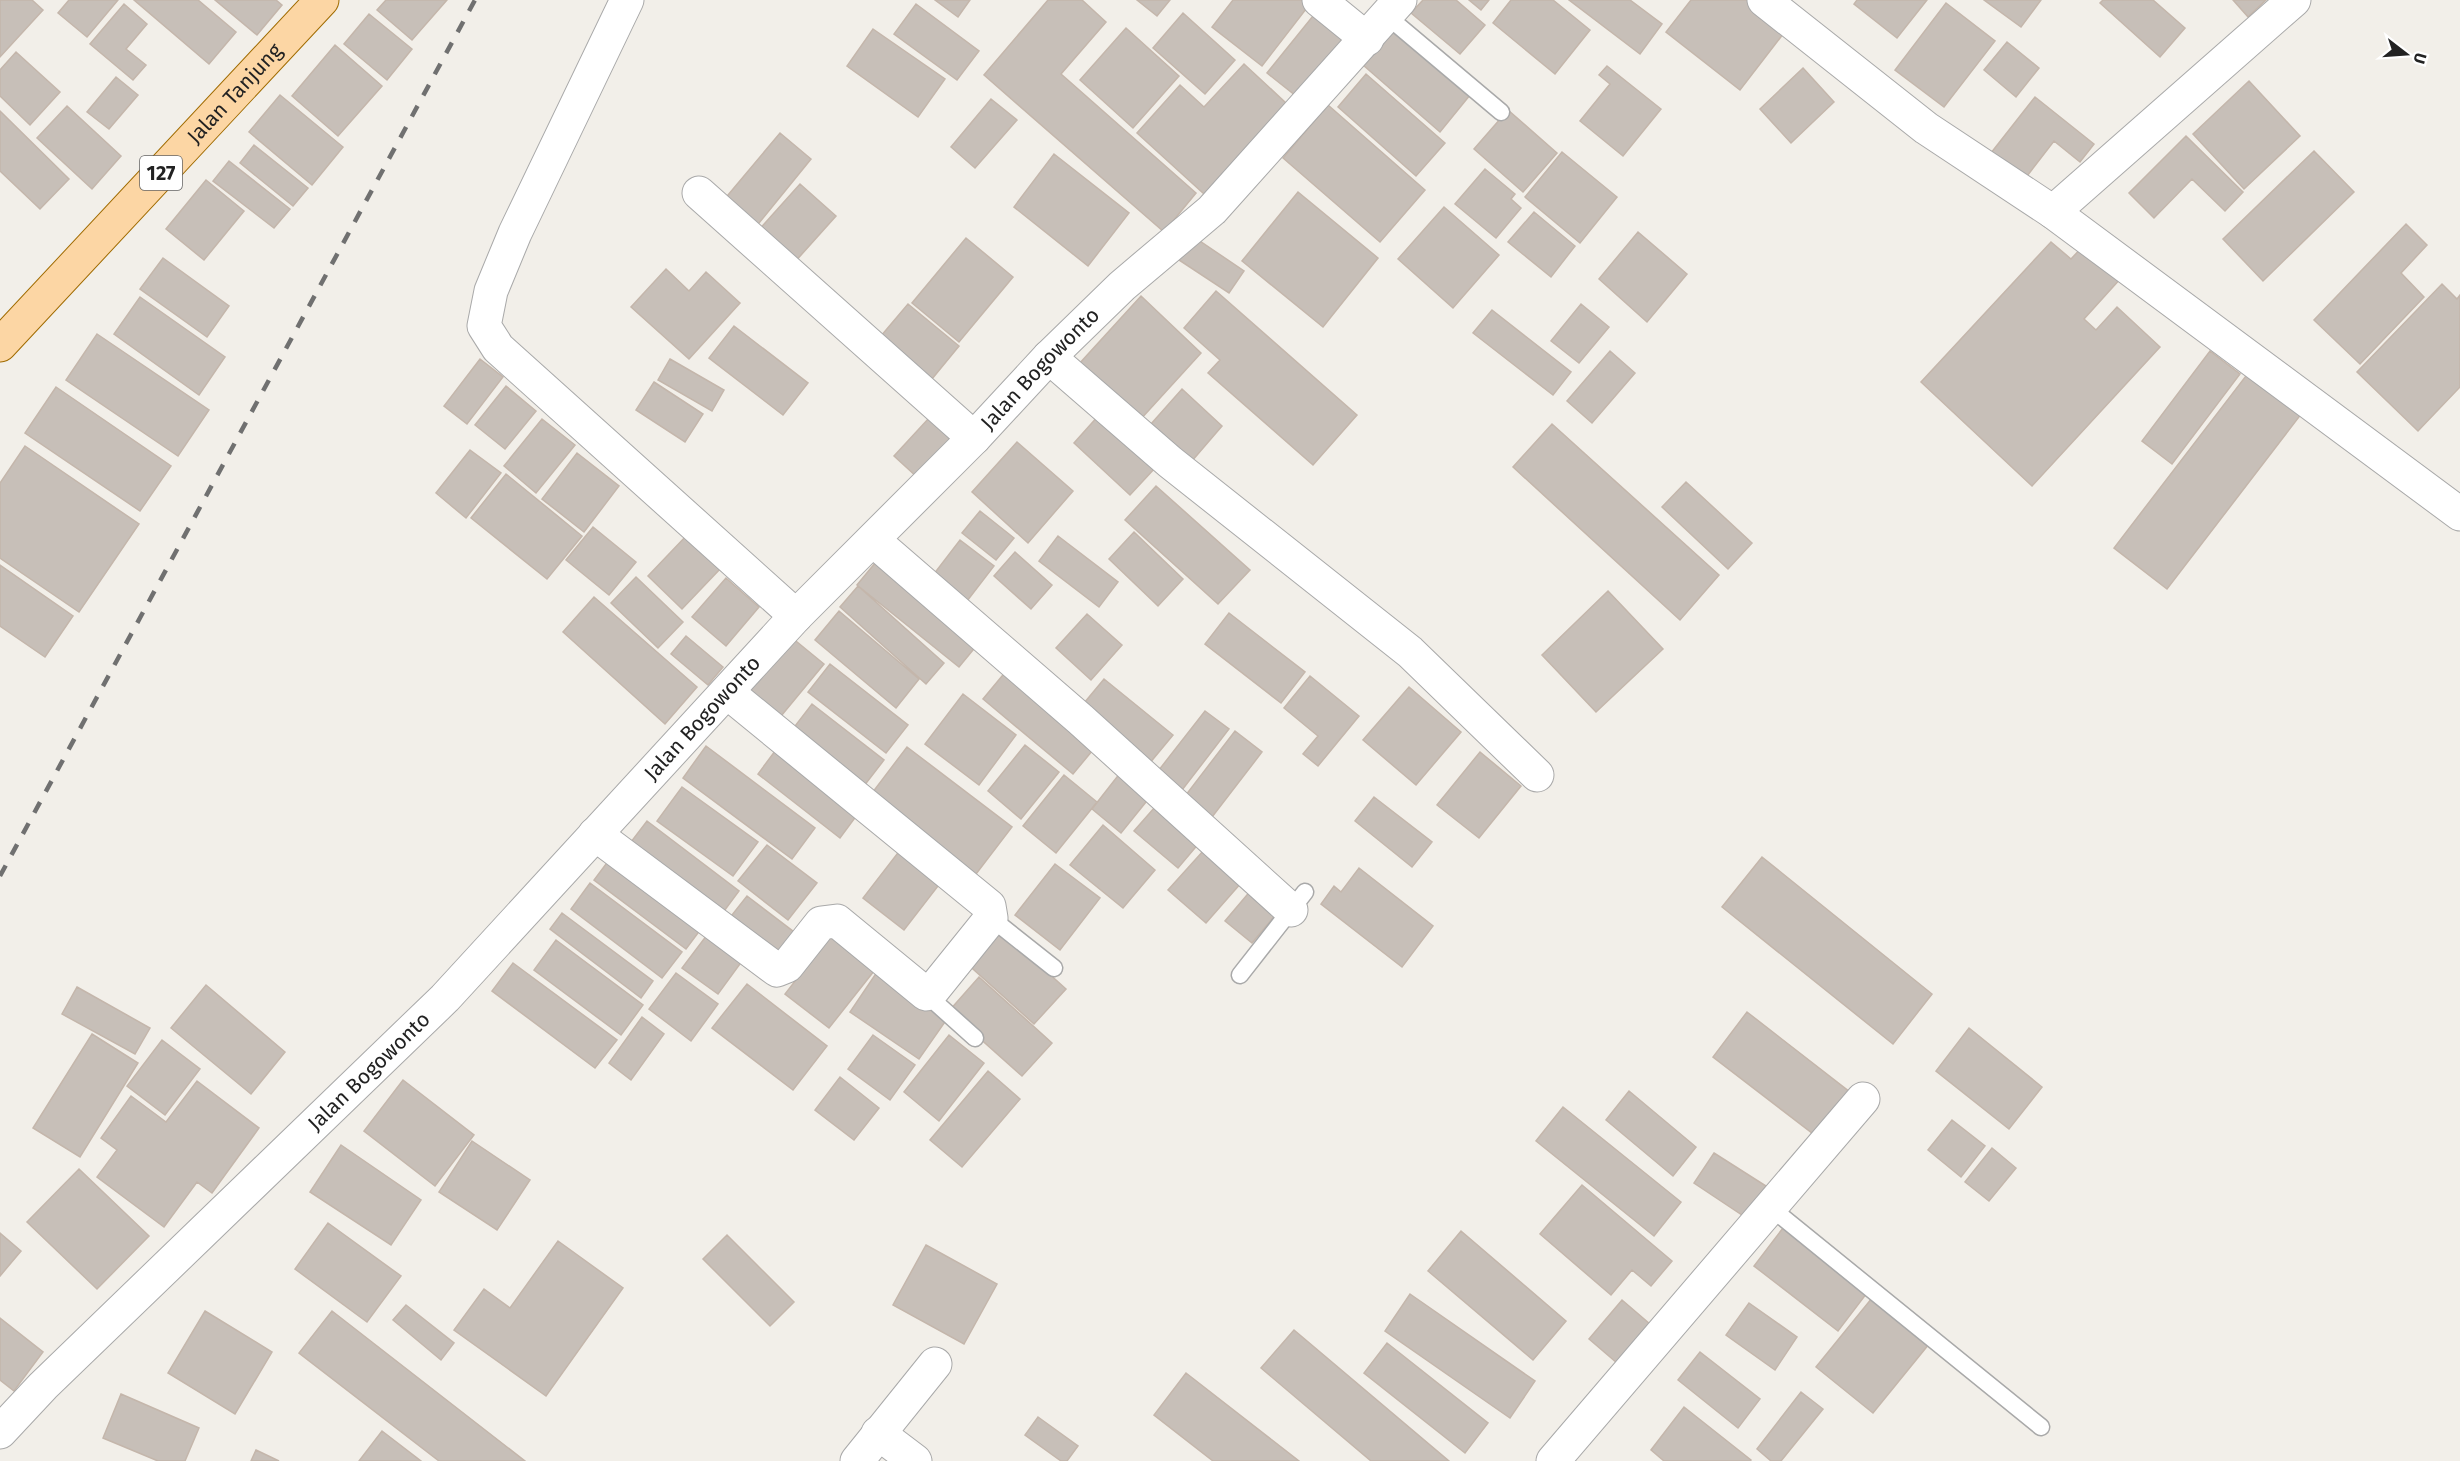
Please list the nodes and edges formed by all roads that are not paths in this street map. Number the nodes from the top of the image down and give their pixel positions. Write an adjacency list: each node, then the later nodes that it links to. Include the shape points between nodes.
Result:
1 (322, 0): 10 (main road, Jalan Tanjung / 127)
2 (627, 0): 15 (street, via 515,233 490,291 484,326 498,348)
3 (1319, 0): 6 (street)
4 (1764, 0): 9 (street, via 1926,128)
5 (2294, 0): 9 (street)
6 (1385, 18): 7 (lane); 11 (street, Jalan Bogowonto, via 1212,210 1122,286)
7 (1502, 112)
8 (699, 193): 12 (street)
9 (2053, 212): 13 (street)
10 (5, 331)
11 (1049, 357): 12 (street, Jalan Bogowonto); 17 (street, via 1170,462 1410,652)
12 (974, 438): 14 (street, Jalan Bogowonto)
13 (2460, 514)
14 (873, 540): 15 (street, Jalan Bogowonto); 19 (street)
15 (796, 616): 16 (street, Jalan Bogowonto)
16 (726, 692): 18 (street, Jalan Bogowonto); 20 (street, via 989,906)
17 (1537, 775)
18 (595, 834): 23 (street, via 777,970 787,966 821,923 837,921); 29 (street, Jalan Bogowonto, via 445,998)
19 (1298, 901): 22 (lane)
20 (991, 918): 21 (lane); 23 (street)
21 (1054, 968)
22 (1240, 975)
23 (926, 994): 24 (lane)
24 (975, 1038)
25 (1863, 1099): 26 (street)
26 (1770, 1207): 28 (lane); 33 (street)
27 (935, 1364): 30 (street)
28 (2041, 1427)
29 (0, 1432)
30 (878, 1433): 31 (street); 32 (street)
31 (856, 1461)
32 (915, 1461)
33 (1553, 1461)

